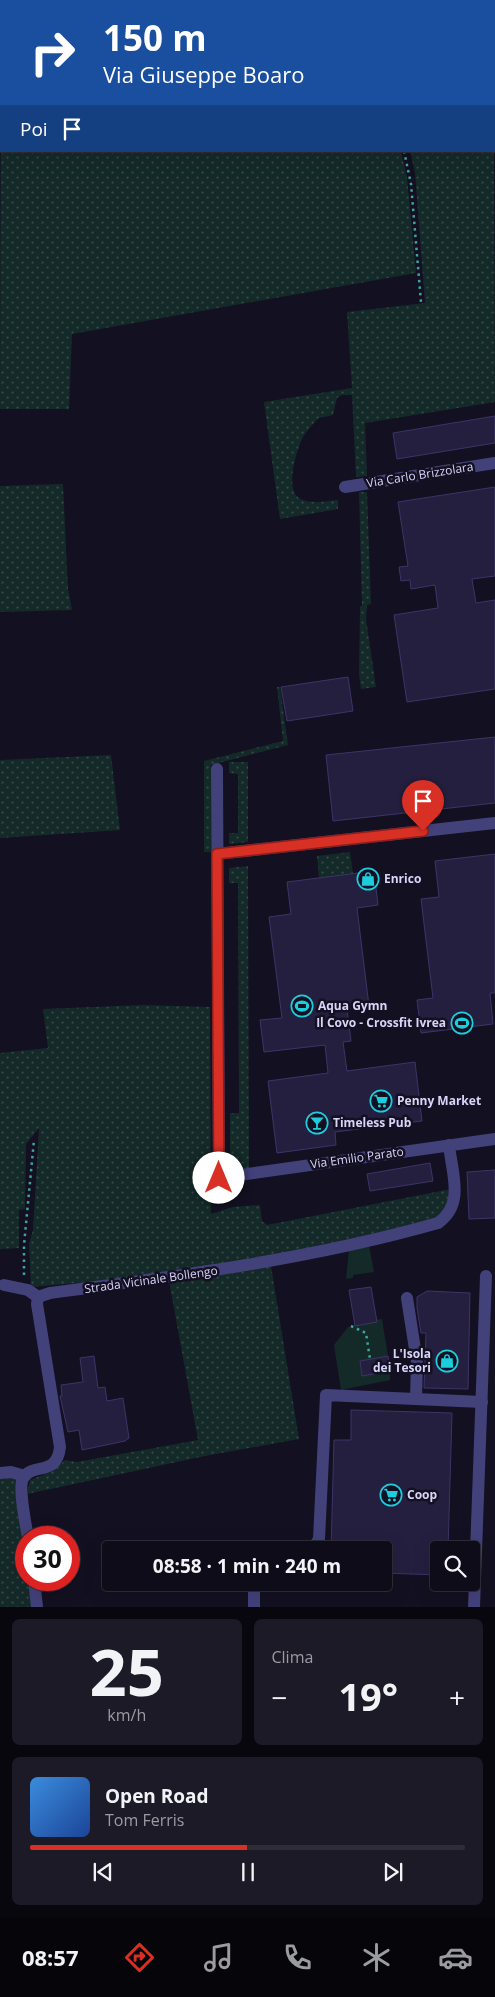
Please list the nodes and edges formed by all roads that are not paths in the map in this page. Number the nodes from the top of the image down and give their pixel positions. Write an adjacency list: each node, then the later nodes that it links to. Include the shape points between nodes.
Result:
1 (495, 463): 2 (street, Via Carlo Brizzolara)
2 (345, 488)
3 (217, 769): 5 (street)
4 (495, 823): 5 (street)
5 (217, 854): 7 (street, Via Emilio Parato, via 219,1178)
6 (495, 1139): 7 (street, Via Emilio Parato)
7 (449, 1146): 10 (street, Strada Vicinale Bollengo, via 456,1199 449,1215 438,1223 338,1248 232,1269)
8 (486, 1276): 14 (street)
9 (4, 1285): 10 (street, via 24,1289)
10 (38, 1297): 16 (street, via 60,1447 55,1463)
11 (407, 1298): 13 (street, via 417,1362)
12 (495, 1398): 14 (street)
13 (416, 1399): 14 (street); 18 (street, via 326,1395)
14 (482, 1400): 23 (street)
15 (0, 1474): 16 (street, via 11,1472)
16 (25, 1476): 17 (street, via 22,1489)
17 (27, 1526)
18 (318, 1541)
19 (35, 1591): 21 (street)
20 (254, 1591): 22 (street)
21 (37, 1607)
22 (254, 1607)
23 (474, 1607)

